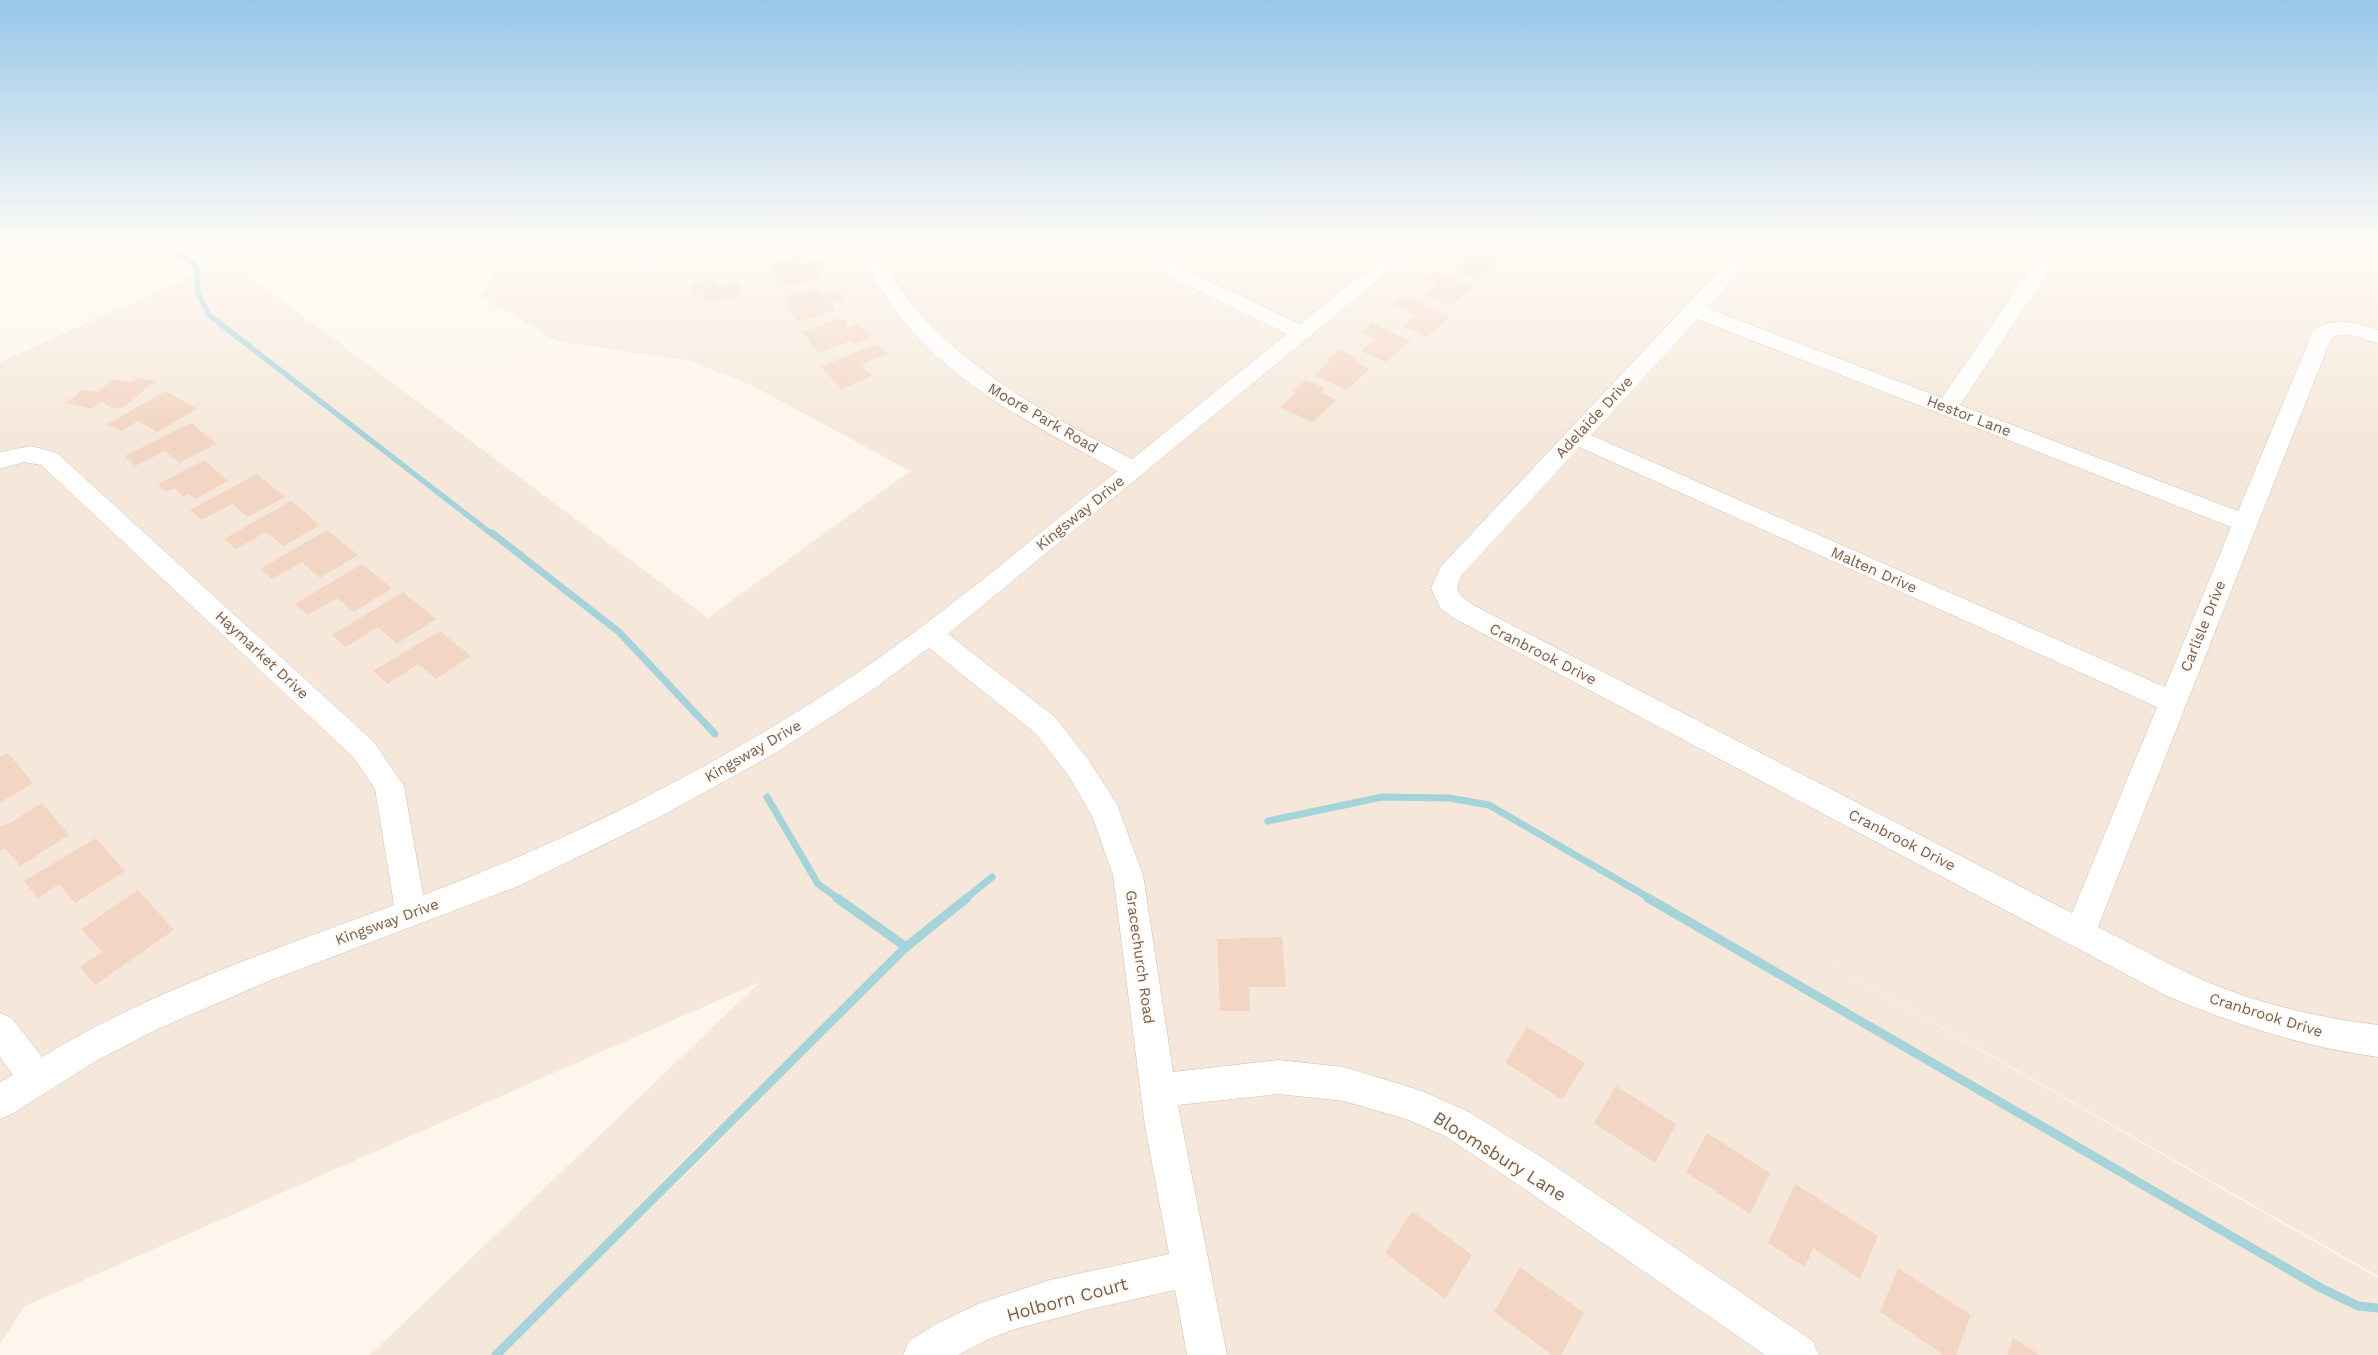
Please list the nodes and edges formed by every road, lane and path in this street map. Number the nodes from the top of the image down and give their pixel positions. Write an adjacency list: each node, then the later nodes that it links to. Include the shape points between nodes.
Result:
1 (903, 307): 12 (street, Moore Park Road, via 957,363 985,384 1027,412)
2 (1248, 307): 7 (street)
3 (1334, 307): 7 (street, Kingsway Drive)
4 (1696, 307): 6 (street, Adelaide Drive)
5 (2015, 307): 9 (street)
6 (1693, 310): 9 (street, Hestor Lane); 10 (street, Adelaide Drive)
7 (1302, 333): 12 (street, Kingsway Drive)
8 (2378, 337): 13 (street, Carlisle Drive, via 2348,328 2327,330 2321,336)
9 (1947, 408): 13 (street, Hestor Lane)
10 (1576, 437): 14 (street, Adelaide Drive, via 1450,572 1446,580); 16 (street, Malten Drive)
11 (0, 461): 17 (street, Haymarket Drive, via 27,453 49,459 364,750 389,786)
12 (1134, 470): 15 (street, Kingsway Drive)
13 (2244, 523): 16 (street, Carlisle Drive)
14 (1446, 595): 18 (street, Cranbrook Drive, via 1450,602 1466,613)
15 (929, 634): 17 (street, Kingsway Drive, via 827,708 714,775 510,876); 22 (street, Gracechurch Road, via 1045,725 1078,768 1106,813 1128,875)
16 (2173, 702): 18 (street, Carlisle Drive)
17 (411, 913): 21 (street, Kingsway Drive, via 257,971 148,1017)
18 (2080, 932): 20 (street, Cranbrook Drive, via 2217,1002 2296,1028)
19 (0, 1029): 21 (street)
20 (2378, 1041)
21 (37, 1078): 23 (street, Kingsway Drive)
22 (1158, 1090): 24 (street, Gracechurch Road); 27 (street, Bloomsbury Lane, via 1278,1077 1344,1084 1410,1103 1457,1124 1530,1171)
23 (0, 1102)
24 (1190, 1268): 25 (street, Holborn Court, via 1017,1309 940,1342); 26 (street, Gracechurch Road)
25 (923, 1355)
26 (1207, 1355)
27 (1799, 1355)

